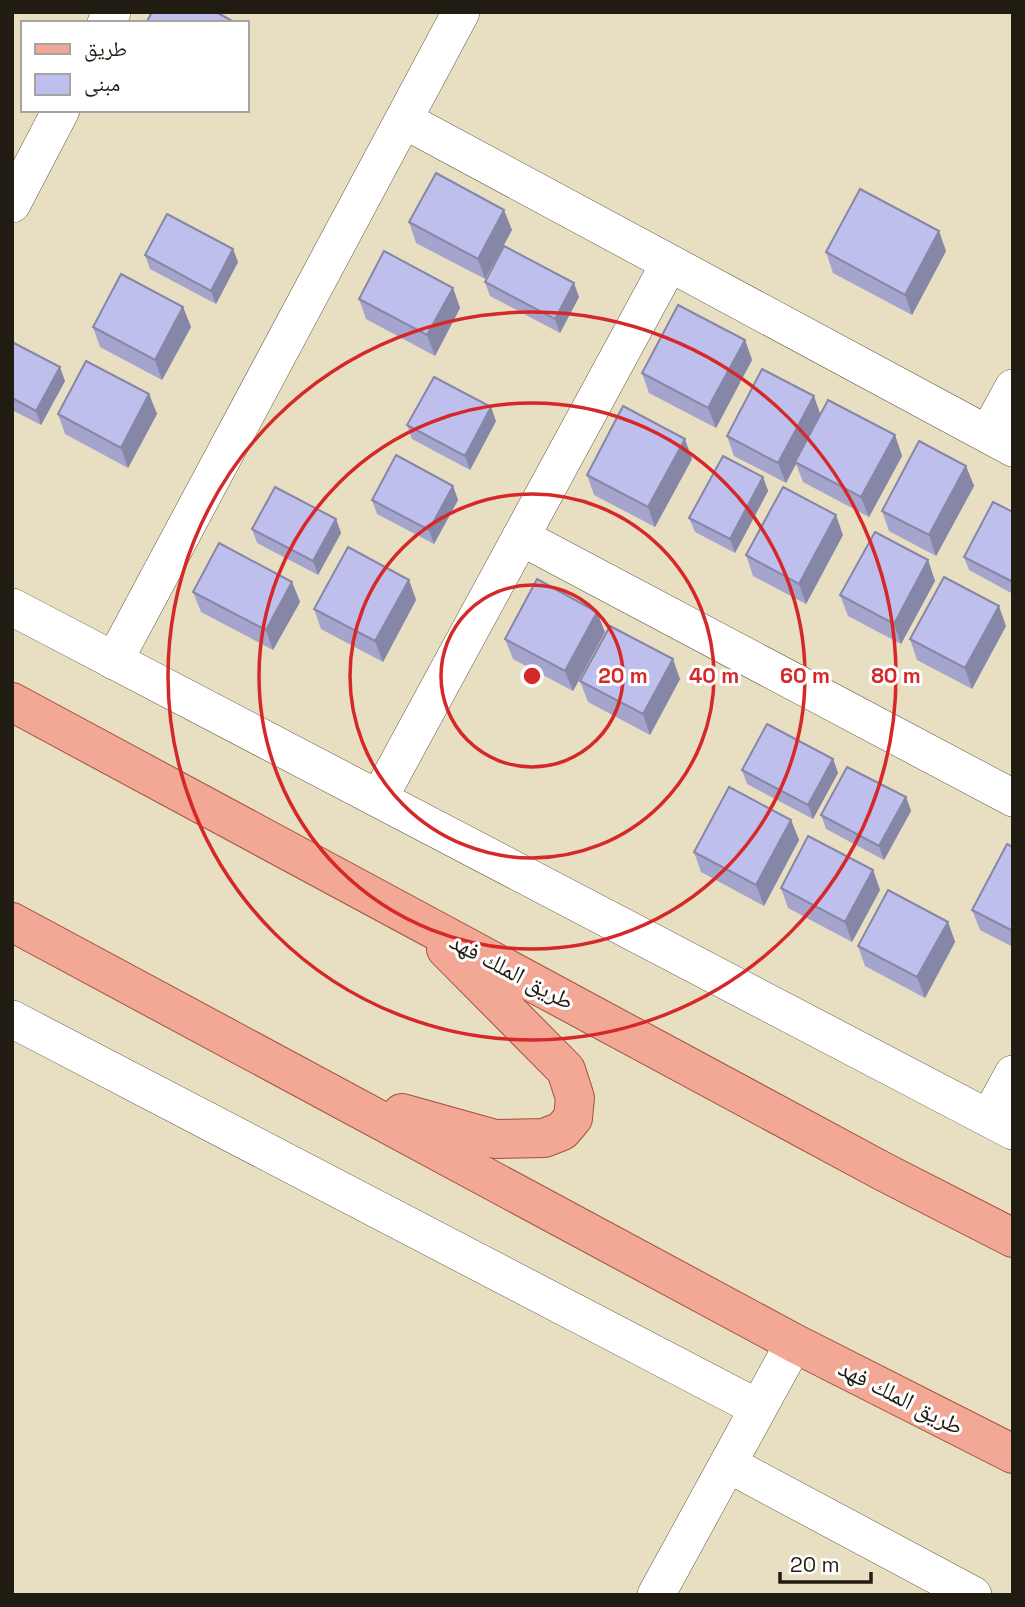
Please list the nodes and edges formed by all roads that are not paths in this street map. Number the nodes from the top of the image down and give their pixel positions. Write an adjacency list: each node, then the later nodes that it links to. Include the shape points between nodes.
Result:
1 (461, 12): 3 (street)
2 (60, 112): 4 (street)
3 (404, 120): 5 (street); 10 (street)
4 (12, 204)
5 (669, 264): 7 (street); 8 (street)
6 (1013, 388): 7 (street)
7 (1000, 441)
8 (521, 537): 12 (street); 13 (street)
9 (12, 607): 10 (street)
10 (114, 661): 12 (street)
11 (12, 702): 15 (main road, طريق الملك فهد)
12 (379, 798): 19 (street)
13 (1013, 798)
14 (12, 922): 18 (main road, طريق الملك فهد)
15 (419, 922): 18 (main road, via 566,1070 575,1098 573,1118 562,1130 544,1138 495,1139); 20 (main road, طريق الملك فهد)
16 (12, 1019): 22 (street)
17 (1013, 1074): 19 (street)
18 (333, 1094): 21 (main road, طريق الملك فهد)
19 (1001, 1124)
20 (1013, 1238)
21 (794, 1343): 22 (street); 23 (main road, طريق الملك فهد)
22 (758, 1408): 24 (street)
23 (1013, 1454)
24 (728, 1464): 25 (street); 26 (street)
25 (656, 1595)
26 (972, 1595)

